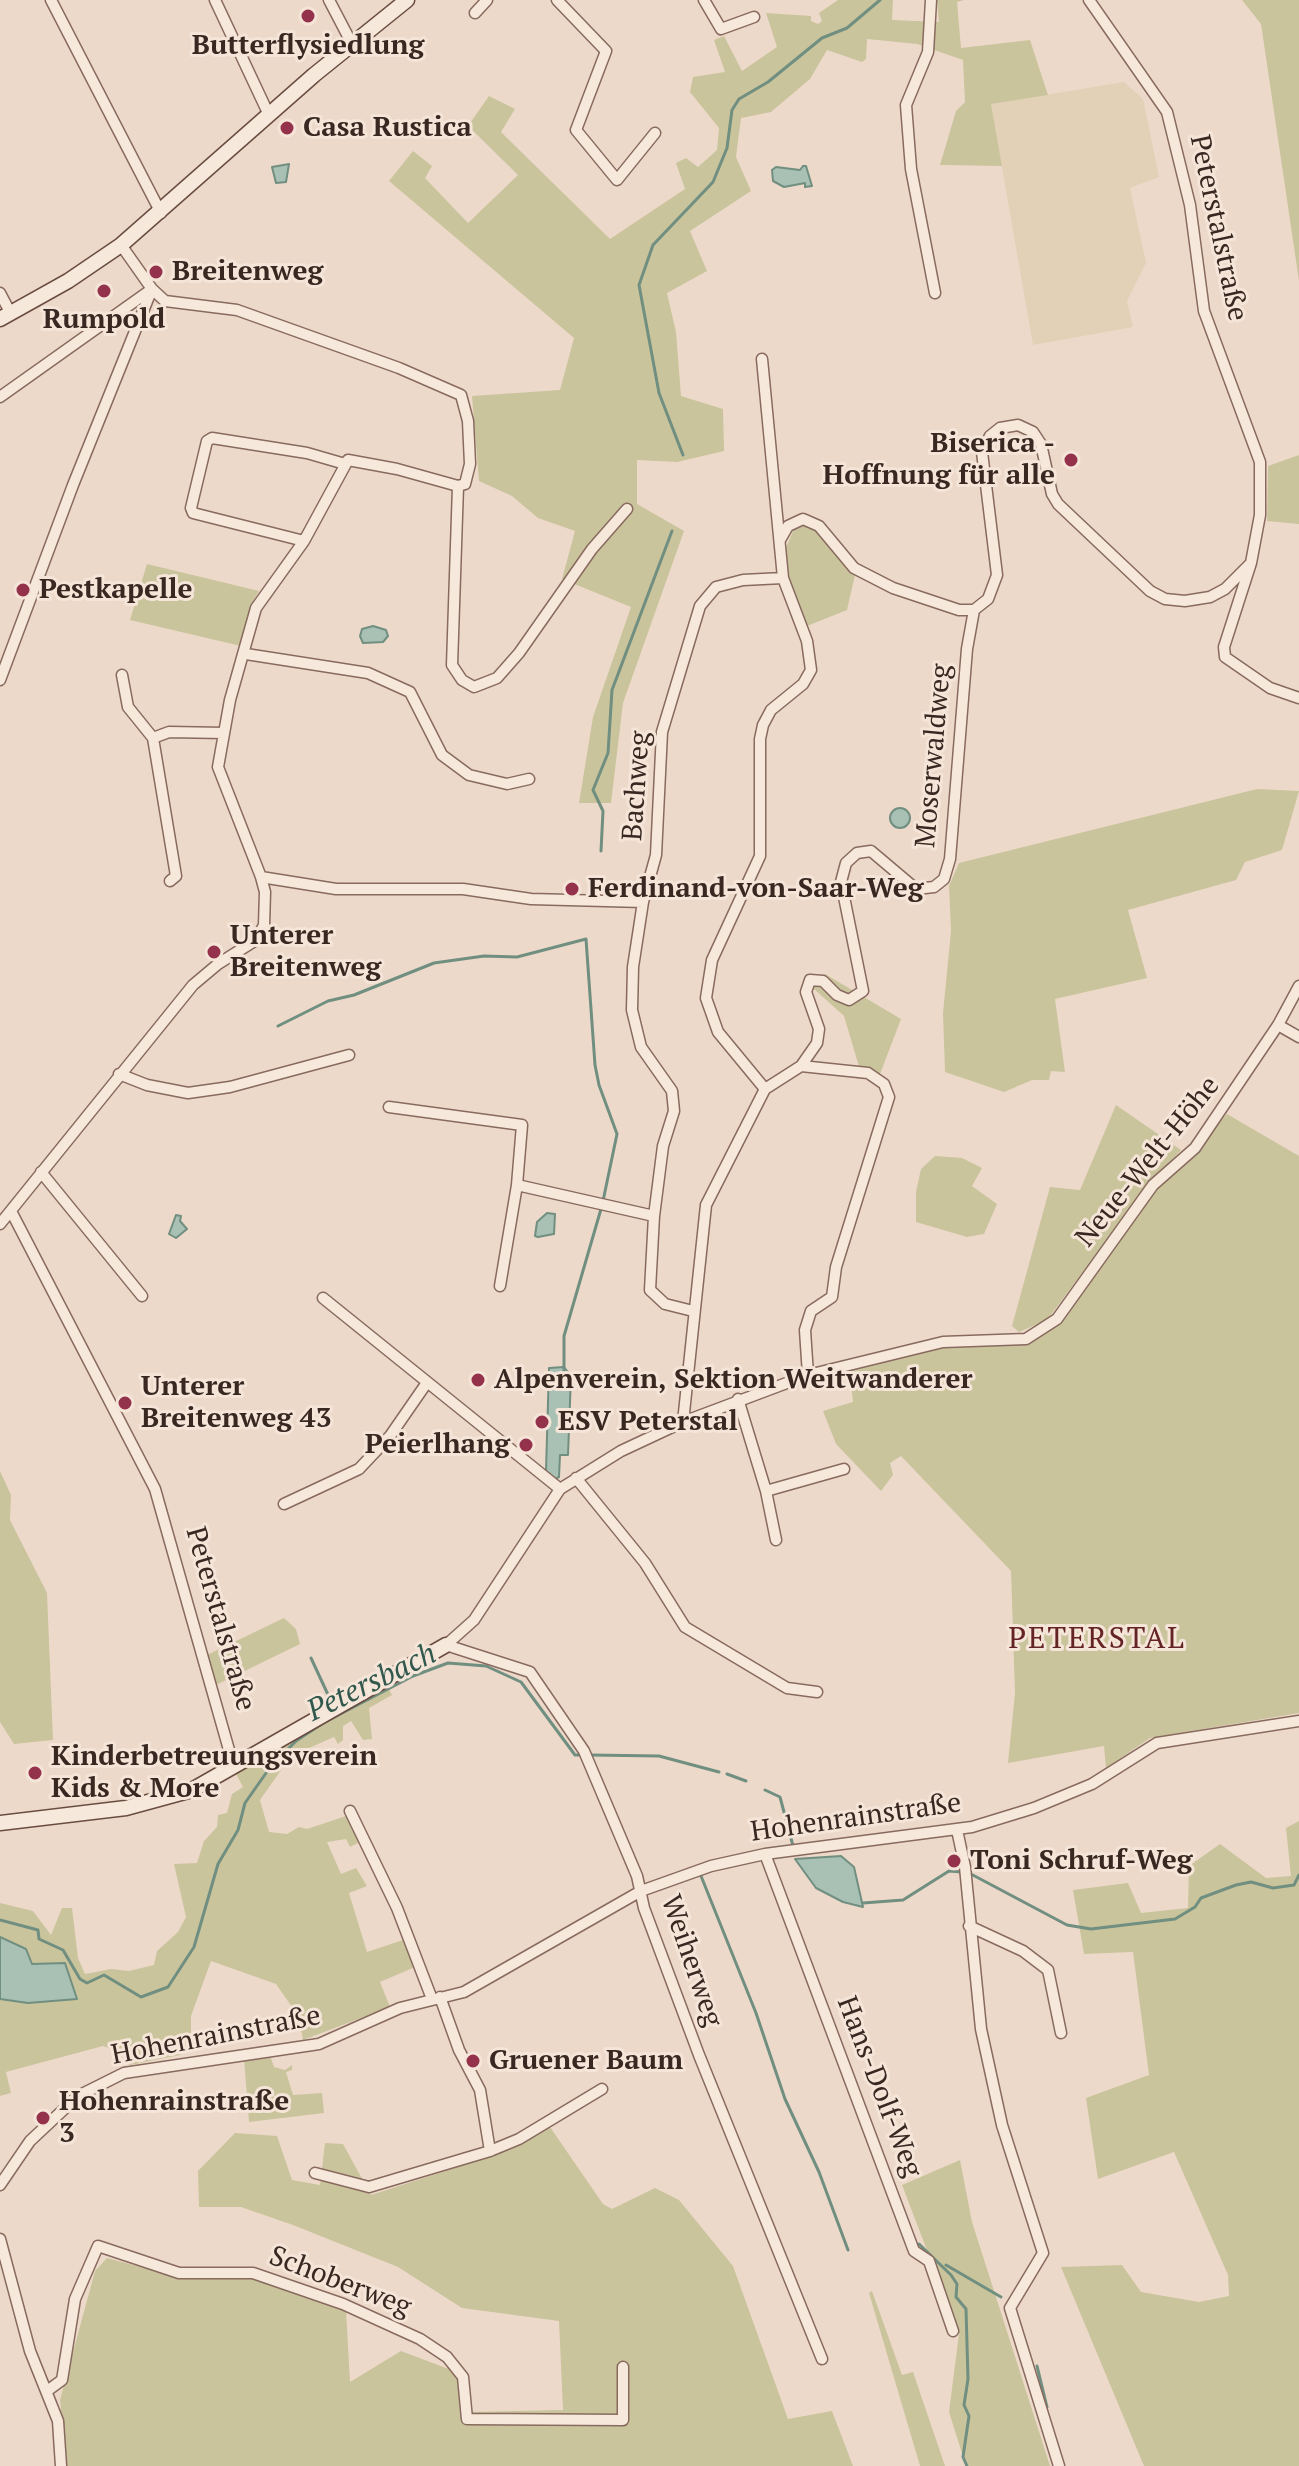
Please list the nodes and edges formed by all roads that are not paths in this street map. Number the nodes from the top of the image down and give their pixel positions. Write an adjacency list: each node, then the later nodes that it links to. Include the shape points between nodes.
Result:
1 (51, 0): 15 (street)
2 (215, 0): 13 (street)
3 (329, 0): 12 (street)
4 (407, 0): 12 (main road)
5 (487, 0): 10 (street)
6 (557, 0): 14 (street, via 606,51 576,130 617,180)
7 (704, 0): 11 (street, via 721,29)
8 (931, 0): 19 (street, via 928,52 906,105 911,169)
9 (1089, 0): 28 (street, Peterstalstraße, via 1167,112 1190,205 1204,311 1260,462 1260,515)
10 (475, 13)
11 (754, 17)
12 (352, 44): 13 (main road)
13 (269, 115): 15 (main road)
14 (655, 133)
15 (161, 213): 16 (main road)
16 (121, 245): 17 (street); 20 (main road)
17 (152, 289): 22 (street); 24 (street, via 165,301 237,310 461,395 470,464 465,484); 33 (street)
18 (0, 293): 20 (street)
19 (935, 293)
20 (5, 316)
21 (762, 359): 26 (street)
22 (0, 397)
23 (345, 464): 24 (street, via 348,460 397,469); 27 (street); 27 (street, via 307,453 207,441 193,513)
24 (458, 486): 25 (street, via 452,665 474,687 497,678 519,653)
25 (627, 509)
26 (780, 540): 29 (street); 30 (street, via 788,526 803,519 819,526 854,568 893,588)
27 (304, 541): 31 (street, via 256,608)
28 (1251, 563): 30 (street, via 1210,597 1165,599 1150,591 1058,504 1033,432 1009,426 990,436 982,452 997,575 988,599); 34 (street, via 1225,657 1270,688)
29 (783, 578): 40 (street, Bachweg, via 716,587 700,606 662,732 656,855); 47 (street, via 807,641 811,670 763,725 760,856 712,960 706,998 718,1032)
30 (974, 610): 45 (street, Moserwaldweg, via 944,879 934,887 916,889 871,851 857,853 846,863 841,882 863,991 849,1000 823,981 810,980 806,992 819,1036)
31 (246, 654): 35 (street); 37 (street, via 368,673 410,692 442,755 469,775 507,784)
32 (122, 675): 36 (street, via 128,707)
33 (0, 680)
34 (1299, 698)
35 (224, 733): 36 (street, via 169,732); 38 (street, via 218,767)
36 (153, 738): 39 (street, via 176,876)
37 (529, 779)
38 (261, 877): 40 (street, via 336,889 463,889 531,899); 46 (street, via 265,915 256,940 193,985)
39 (170, 881)
40 (643, 902): 52 (street, Bachweg, via 632,1010 641,1047 672,1091 674,1111 663,1146)
41 (1299, 986): 42 (street, Neue-Welt-Höhe)
42 (1278, 1025): 43 (street); 58 (street, Neue-Welt-Höhe, via 1195,1148 1153,1185 1057,1319 1026,1339 943,1342)
43 (1299, 1037)
44 (349, 1055): 46 (street, via 188,1093)
45 (801, 1066): 47 (street); 58 (street, via 868,1073 884,1084 889,1097 836,1267 832,1297 811,1311 805,1330)
46 (119, 1074): 49 (street)
47 (765, 1089): 57 (street, via 706,1205)
48 (389, 1107): 50 (street, via 522,1125)
49 (41, 1172): 51 (street); 55 (street)
50 (517, 1185): 52 (street); 54 (street)
51 (11, 1211): 53 (street); 71 (street, Peterstalstraße, via 155,1489)
52 (654, 1216): 57 (street, Bachweg, via 650,1290 665,1304)
53 (0, 1224)
54 (500, 1286)
55 (142, 1296)
56 (323, 1298): 59 (street)
57 (693, 1311): 61 (street)
58 (808, 1375): 60 (street, Neue-Welt-Höhe)
59 (426, 1384): 64 (street); 66 (street, via 359,1469)
60 (738, 1399): 61 (street, Neue-Welt-Höhe); 65 (street)
61 (683, 1422): 63 (street, Peterstalstraße)
62 (844, 1469): 65 (street)
63 (576, 1478): 64 (street, Peterstalstraße); 69 (street, via 645,1563 685,1627 787,1688)
64 (560, 1489): 68 (street, Peterstalstraße, via 474,1620)
65 (766, 1491): 67 (street)
66 (284, 1504)
67 (776, 1540)
68 (446, 1645): 71 (main road, Peterstalstraße); 76 (street, Weiherweg, via 530,1672 585,1754)
69 (817, 1692)
70 (1299, 1721): 74 (street, Hohenrainstraße, via 1157,1743 1092,1784 1034,1808)
71 (233, 1764): 73 (main road, Peterstalstraße, via 171,1798)
72 (350, 1811): 78 (street)
73 (0, 1823)
74 (957, 1830): 75 (street, Hohenrainstraße); 77 (street)
75 (765, 1854): 76 (street, Hohenrainstraße); 85 (street, Hans-Dolf-Weg, via 914,2251 929,2261)
76 (641, 1891): 78 (street, Hohenrainstraße, via 464,1992); 86 (street, Weiherweg, via 699,2055)
77 (969, 1926): 79 (street, via 1023,1951 1048,1970); 90 (street, via 981,2029 1002,2125 1043,2253 1010,2308)
78 (436, 1998): 81 (street, via 480,2090); 83 (street, Hohenrainstraße, via 319,2044 124,2073 78,2096 30,2141)
79 (1061, 2033)
80 (602, 2089): 81 (street)
81 (490, 2151): 82 (street, via 369,2187)
82 (315, 2173)
83 (0, 2185)
84 (0, 2239): 88 (street, via 30,2351)
85 (953, 2331)
86 (822, 2359)
87 (623, 2367): 88 (street, Schoberweg, via 623,2420 467,2419 463,2377 447,2357 420,2339 343,2304 253,2273 179,2273 98,2246 75,2299 62,2380)
88 (47, 2391): 89 (street, via 58,2421)
89 (61, 2466)
90 (1059, 2466)

